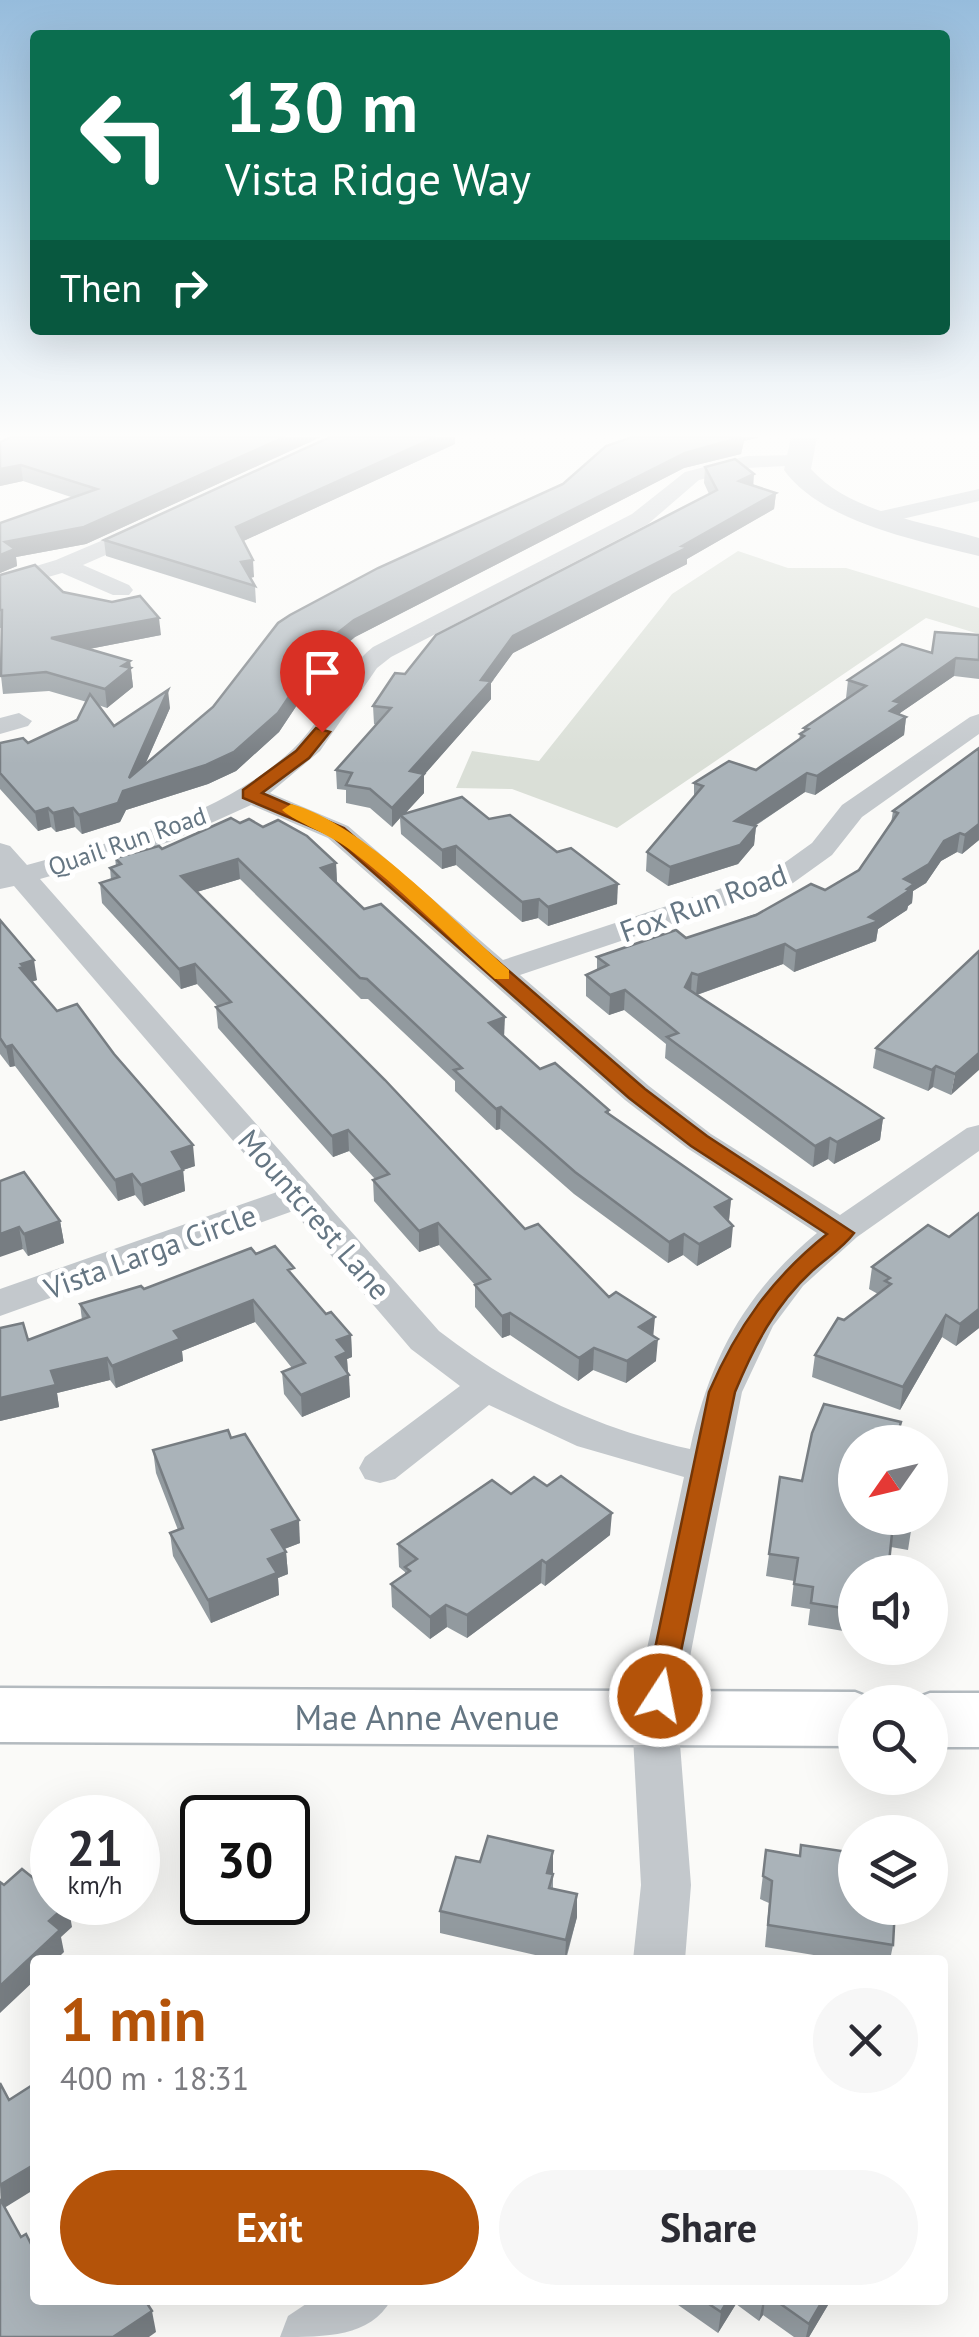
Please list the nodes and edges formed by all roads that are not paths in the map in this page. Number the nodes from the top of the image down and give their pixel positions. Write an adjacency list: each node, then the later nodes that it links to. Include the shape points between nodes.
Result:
1 (105, 546): 3 (street)
2 (588, 546): 7 (street, Quail Run Road, via 382,652 302,754)
3 (64, 564): 4 (street); 5 (street)
4 (0, 584)
5 (121, 590)
6 (979, 722): 9 (street, Fox Run Road, via 852,811 822,849 783,877)
7 (249, 794): 8 (street, Quail Run Road, via 146,840); 9 (street, via 338,832)
8 (7, 870): 11 (street, Mountcrest Lane)
9 (499, 972): 12 (street, via 699,1141)
10 (979, 1135): 12 (street)
11 (299, 1196): 13 (street, Vista Larga Circle); 14 (street, Mountcrest Lane, via 424,1340)
12 (842, 1233): 15 (street, via 768,1304 741,1346 722,1392)
13 (0, 1302)
14 (486, 1387): 15 (street, Mountcrest Lane, via 591,1438); 16 (street)
15 (705, 1467): 18 (street)
16 (380, 1468)
17 (0, 1715): 18 (main road, Mae Anne Avenue)
18 (655, 1718): 19 (main road, Mae Anne Avenue); 22 (street, via 666,1884)
19 (838, 1719)
20 (948, 1720): 21 (main road)
21 (979, 1720)
22 (659, 1955)
23 (355, 2305): 24 (street)
24 (309, 2337)

